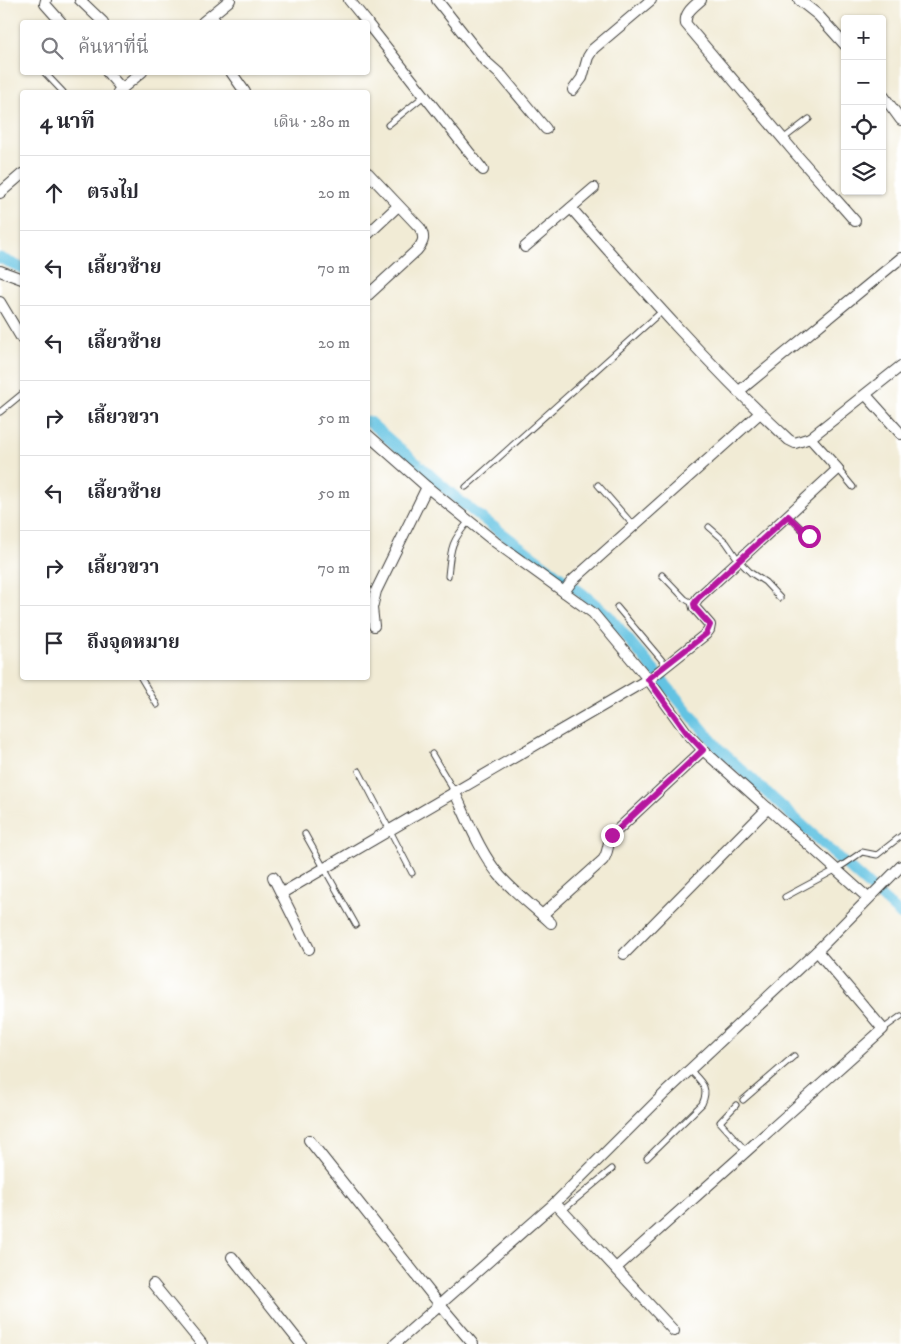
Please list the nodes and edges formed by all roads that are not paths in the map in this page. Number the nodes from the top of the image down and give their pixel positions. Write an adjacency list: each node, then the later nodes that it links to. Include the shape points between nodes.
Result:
1 (46, 0): 10 (street, via 48,9)
2 (80, 0): 11 (street)
3 (349, 0): 12 (street)
4 (437, 0): 29 (street, via 485,61 502,76)
5 (651, 0): 23 (street, via 593,49 582,78)
6 (701, 0): 30 (street, via 687,14 686,24)
7 (799, 0): 14 (street)
8 (225, 2): 9 (street)
9 (216, 18)
10 (59, 20)
11 (101, 20)
12 (365, 20)
13 (370, 27): 24 (street)
14 (841, 41)
15 (47, 75): 19 (lane)
16 (109, 75): 20 (street)
17 (139, 75): 21 (street)
18 (232, 75): 22 (street)
19 (60, 90)
20 (119, 90)
21 (121, 90)
22 (244, 90)
23 (573, 90)
24 (424, 96): 28 (lane); 31 (street)
25 (886, 99): 27 (street)
26 (809, 118): 30 (lane)
27 (901, 120)
28 (388, 125)
29 (546, 129)
30 (783, 139): 38 (street)
31 (483, 170)
32 (370, 175): 36 (street)
33 (20, 180): 35 (street)
34 (594, 188): 37 (street)
35 (0, 193)
36 (398, 206): 39 (street); 44 (street, via 420,228 424,234 423,243)
37 (571, 208): 40 (street); 46 (street)
38 (855, 220)
39 (370, 232)
40 (525, 247)
41 (901, 258): 49 (street)
42 (0, 271): 43 (street)
43 (20, 277)
44 (370, 293)
45 (0, 302): 47 (street)
46 (661, 312): 49 (street); 60 (lane)
47 (20, 336)
48 (901, 366): 50 (street)
49 (738, 392): 53 (street)
50 (866, 395): 54 (street); 56 (street)
51 (20, 396): 52 (lane)
52 (0, 412)
53 (760, 413): 56 (street, via 789,440 795,443); 64 (street)
54 (901, 434)
55 (370, 436): 59 (street)
56 (810, 438): 57 (street)
57 (838, 469): 61 (lane); 62 (street)
58 (598, 486): 64 (lane)
59 (427, 487): 63 (street); 74 (street, via 376,591 372,608)
60 (466, 487)
61 (853, 487)
62 (788, 516): 66 (lane); 67 (street)
63 (469, 521): 69 (lane, via 454,540); 70 (street)
64 (634, 526): 70 (street)
65 (710, 527): 67 (lane)
66 (809, 536)
67 (739, 561): 71 (lane); 72 (street)
68 (662, 575): 72 (lane)
69 (448, 576)
70 (567, 587): 76 (street)
71 (780, 598)
72 (694, 604): 75 (street, via 710,625 709,630)
73 (617, 607): 75 (lane)
74 (374, 626)
75 (664, 668): 76 (street)
76 (650, 678): 79 (street, via 687,733); 82 (street)
77 (142, 680): 78 (lane)
78 (157, 705)
79 (703, 750): 83 (street); 95 (street, via 612,835 603,860)
80 (432, 754): 82 (lane)
81 (359, 771): 84 (lane)
82 (454, 791): 84 (street); 95 (street, via 491,864)
83 (768, 808): 89 (street); 100 (street)
84 (389, 830): 88 (street); 90 (lane)
85 (306, 834): 88 (lane)
86 (901, 836): 89 (lane, via 878,855 862,852)
87 (901, 866): 93 (street)
88 (324, 867): 92 (street); 97 (lane)
89 (839, 867): 93 (street); 94 (lane)
90 (412, 873)
91 (273, 877): 92 (street)
92 (282, 893): 98 (street)
93 (873, 893): 99 (street)
94 (785, 897)
95 (542, 915): 96 (street)
96 (551, 923)
97 (356, 925)
98 (309, 948)
99 (818, 950): 102 (street); 104 (street)
100 (624, 954)
101 (901, 1016): 102 (lane)
102 (883, 1029): 108 (street)
103 (794, 1056): 105 (lane)
104 (690, 1070): 109 (lane, via 706,1088 706,1096 702,1104); 111 (street)
105 (743, 1100)
106 (736, 1105): 108 (lane, via 720,1122)
107 (309, 1140): 115 (street)
108 (746, 1150): 113 (street)
109 (647, 1158)
110 (612, 1169): 111 (lane)
111 (558, 1207): 113 (street); 115 (street)
112 (232, 1257): 118 (street)
113 (616, 1268): 116 (street)
114 (153, 1284): 117 (street)
115 (440, 1305): 119 (street); 120 (street)
116 (674, 1331)
117 (202, 1344)
118 (301, 1344)
119 (395, 1344)
120 (474, 1344)

